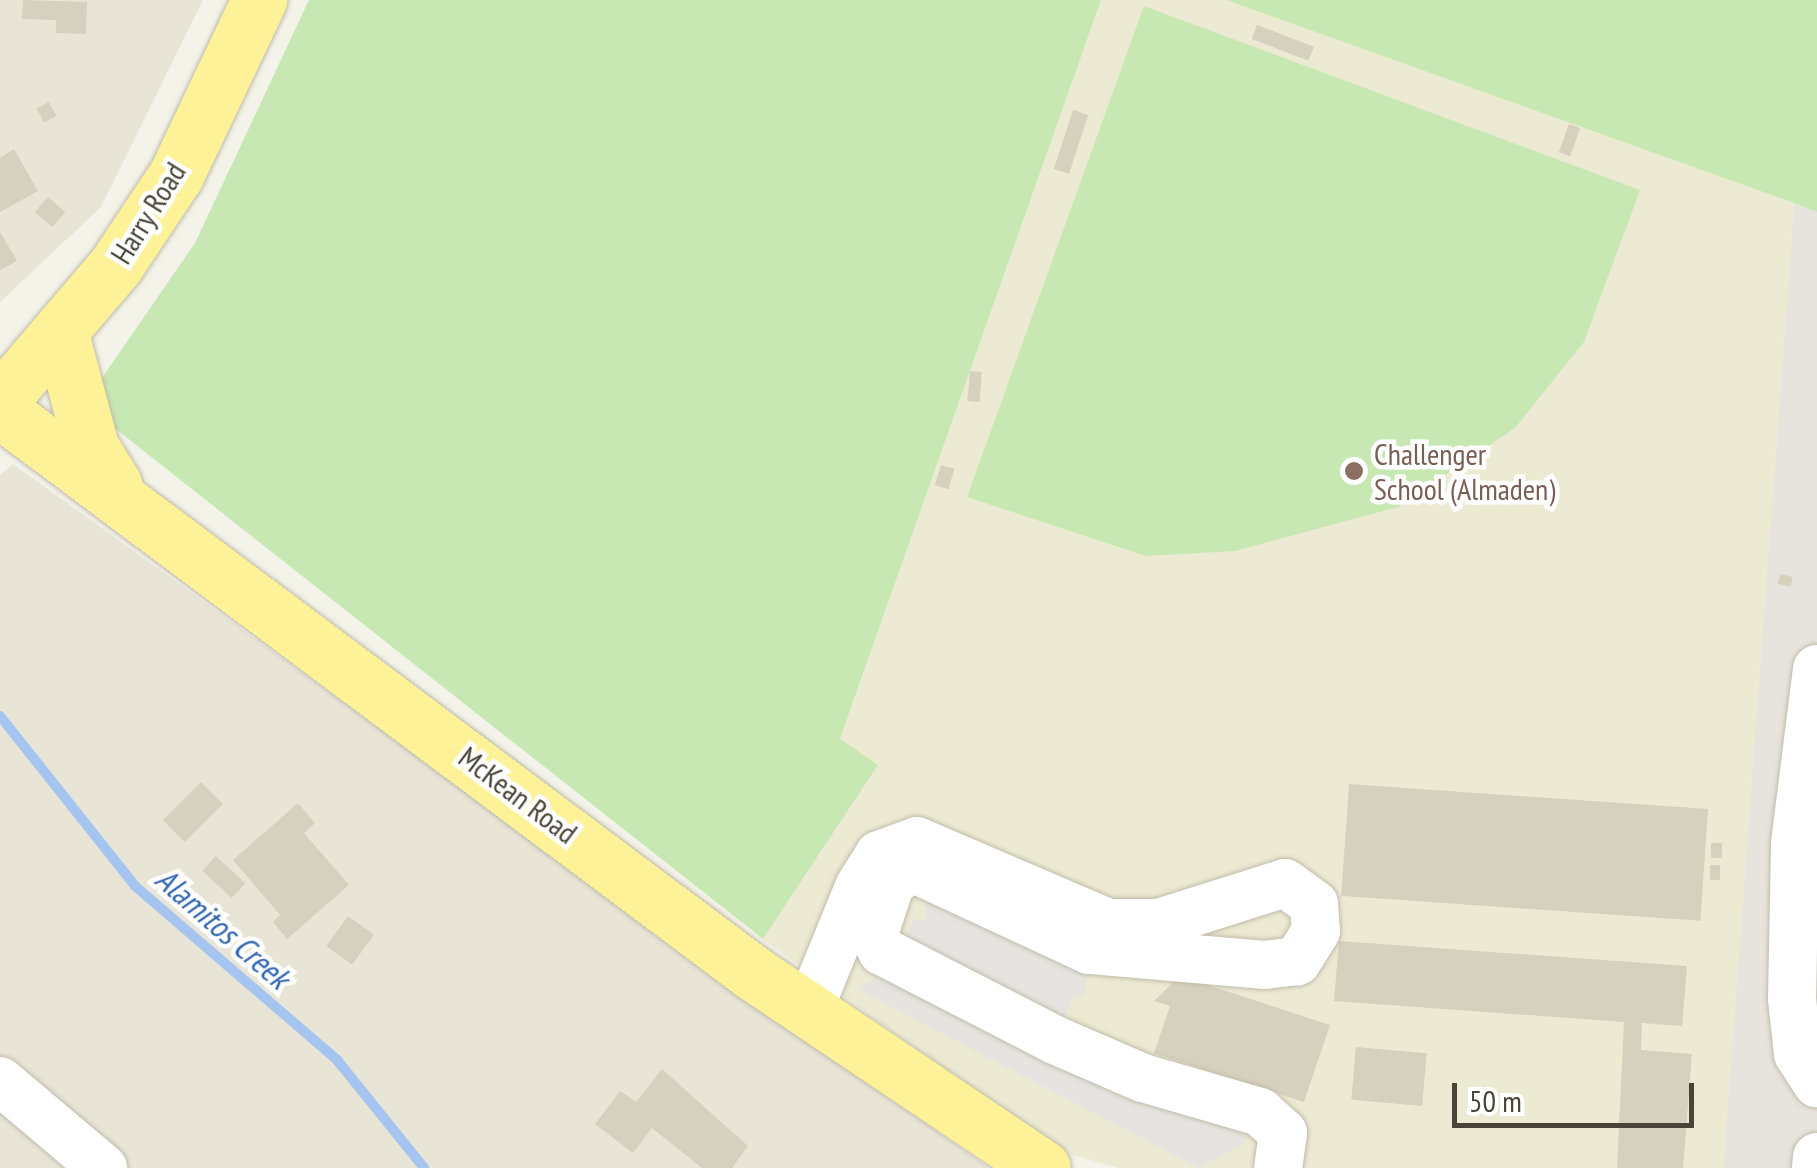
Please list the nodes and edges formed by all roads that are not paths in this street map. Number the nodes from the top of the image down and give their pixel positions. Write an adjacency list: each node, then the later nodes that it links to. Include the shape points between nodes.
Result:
1 (259, 0): 2 (main road, Harry Road, via 176,175)
2 (62, 334): 3 (main road, Harry Road); 5 (main road, via 91,447)
3 (0, 401)
4 (0, 410): 5 (main road, McKean Road)
5 (120, 495): 7 (main road, McKean Road)
6 (1817, 670): 9 (street, via 1795,844 1792,999 1798,1054)
7 (808, 1012): 12 (main road, McKean Road); 13 (street, via 879,855 917,841 1108,923 1159,924 1285,884 1314,904 1316,932 1297,961 1265,965 1089,950 910,867 890,886 874,934 882,951 1054,1040 1143,1078 1260,1112 1283,1133)
8 (0, 1081): 11 (street)
9 (1817, 1084)
10 (1817, 1157): 14 (street)
11 (103, 1168)
12 (1043, 1168)
13 (1278, 1168)
14 (1816, 1168)

